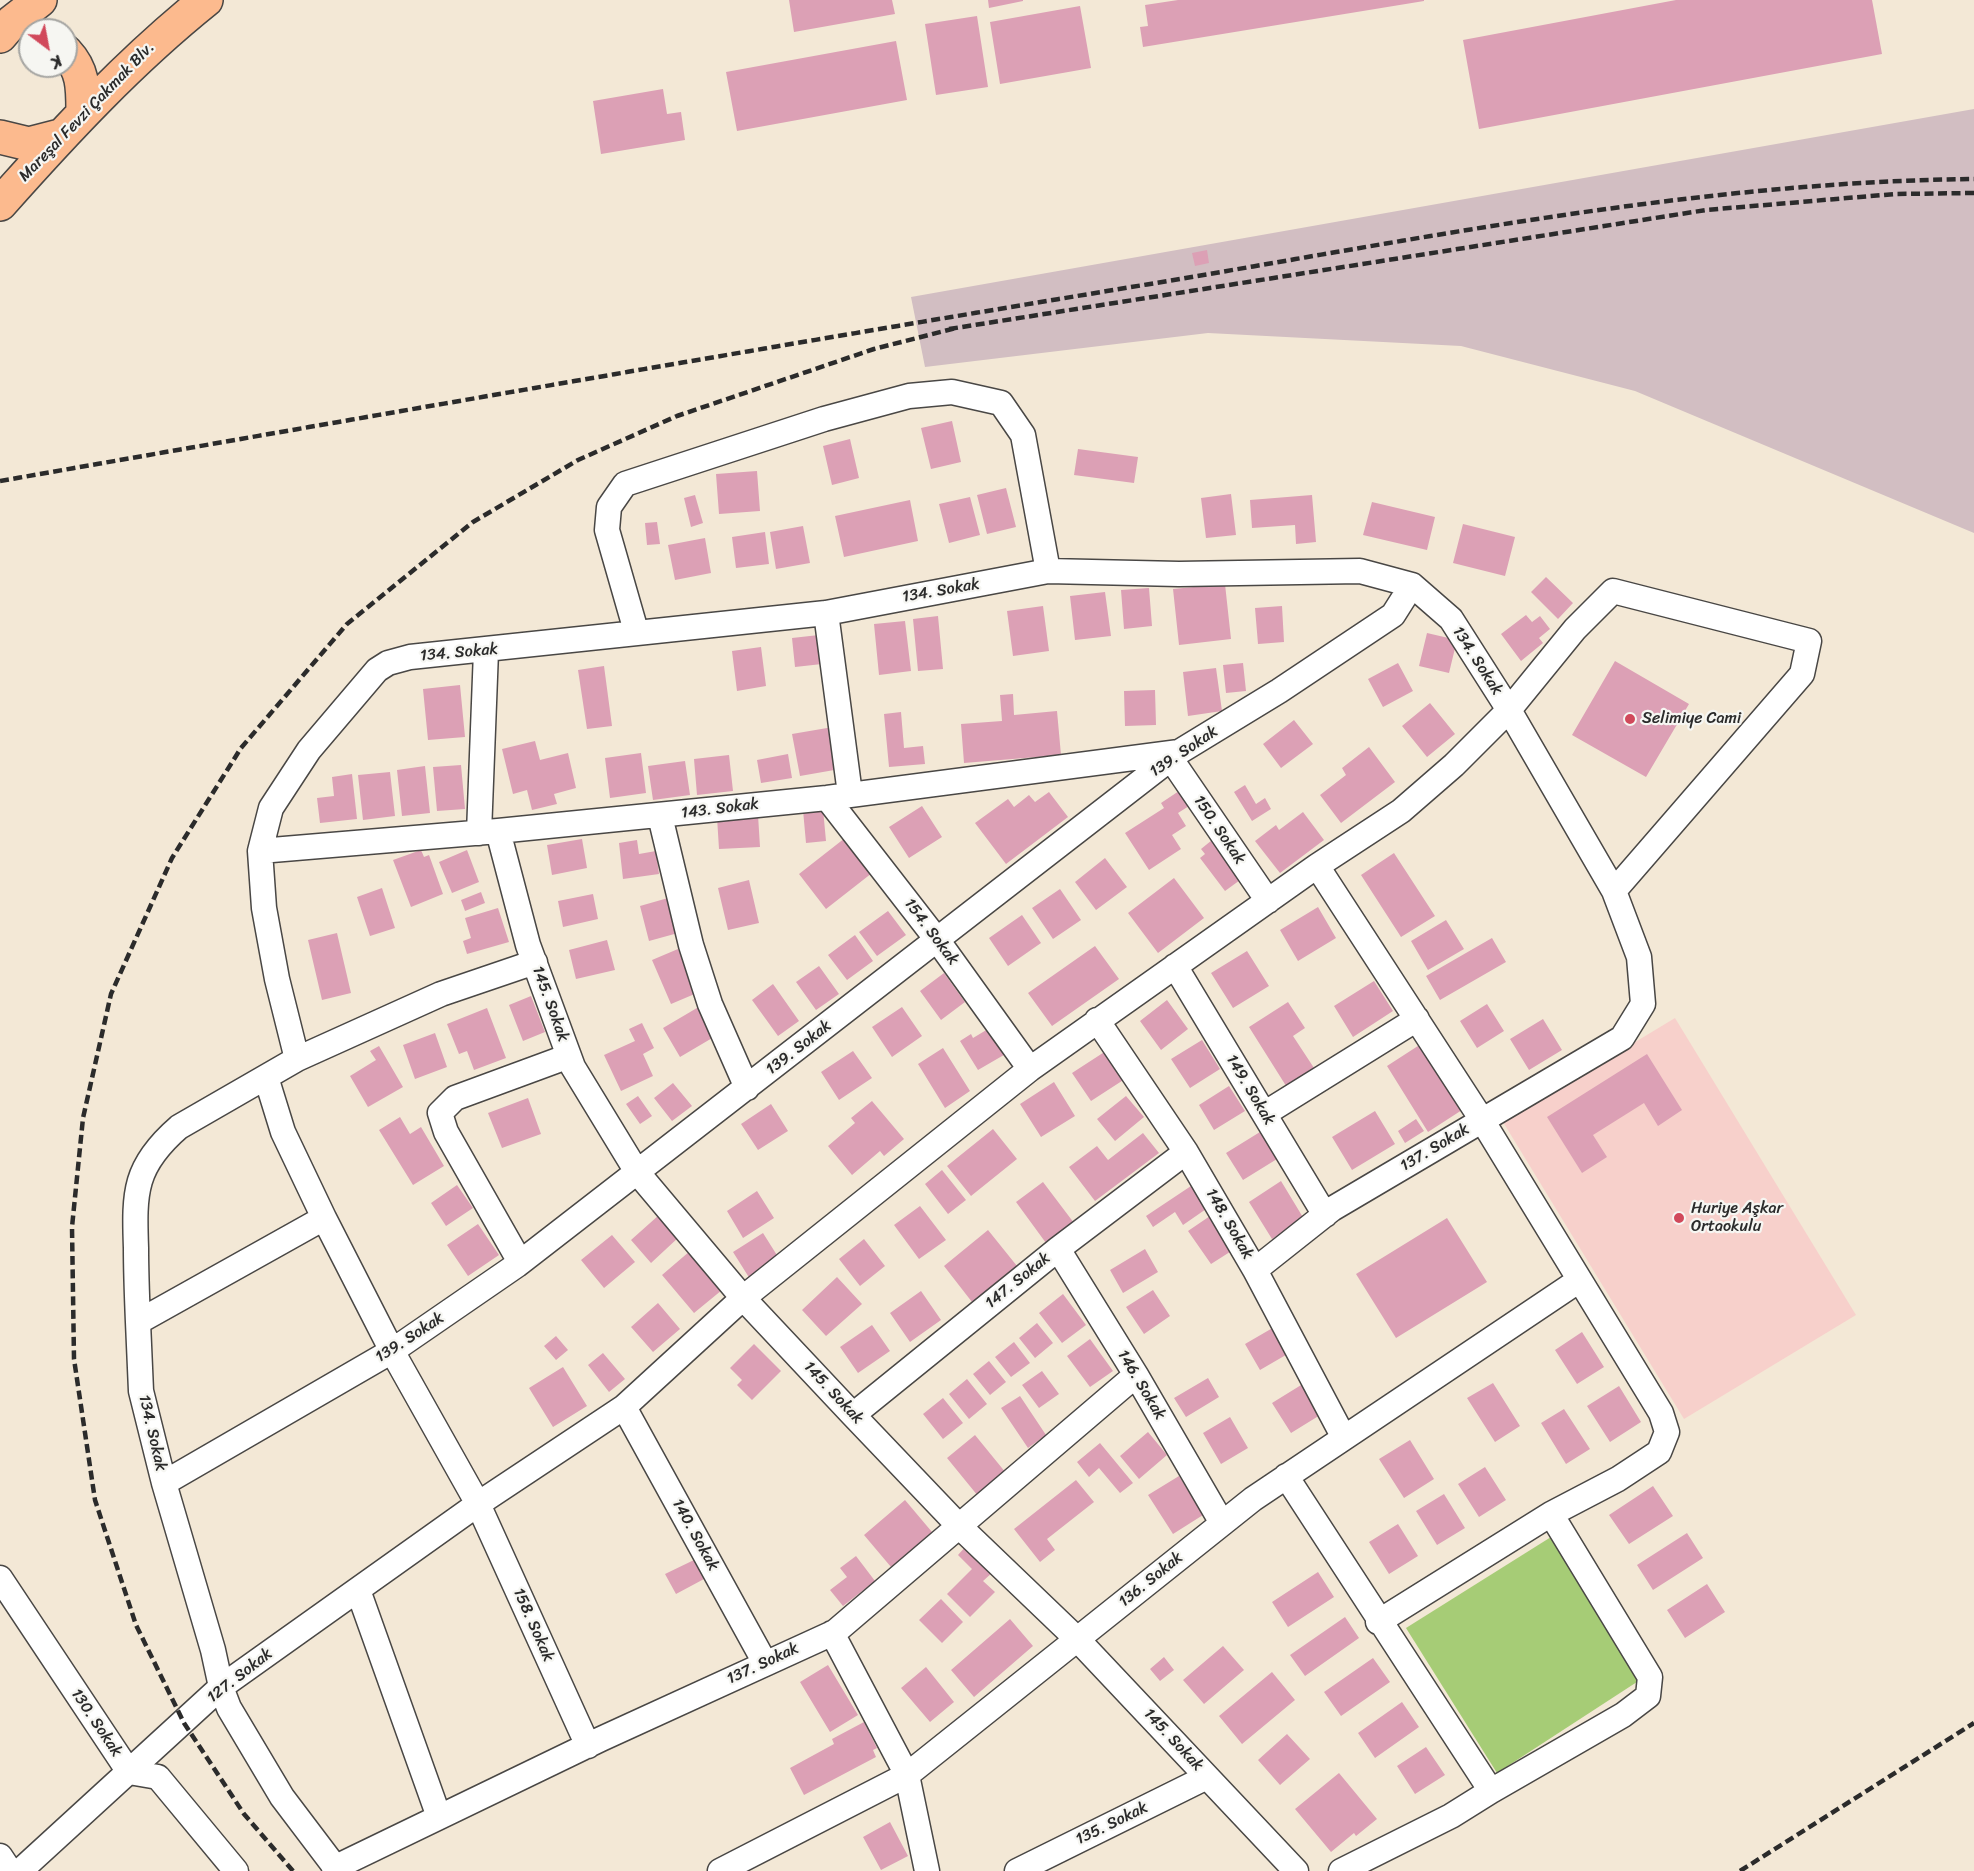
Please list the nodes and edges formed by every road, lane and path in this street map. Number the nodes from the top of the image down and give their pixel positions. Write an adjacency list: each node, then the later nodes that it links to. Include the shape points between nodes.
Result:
1 (39, 0): 3 (main road)
2 (206, 0): 5 (main road, Mareşal Fevzi Çakmak Blv., via 158,38)
3 (15, 29)
4 (78, 69): 5 (main road, via 83,83)
5 (83, 111): 6 (main road, Mareşal Fevzi Çakmak Blv.)
6 (60, 136): 7 (main road, via 29,144); 8 (main road, Mareşal Fevzi Çakmak Blv.)
7 (0, 137)
8 (0, 204)
9 (1048, 571): 10 (street, 134. Sokak, via 1360,571); 11 (street, 134. Sokak); 12 (street, via 1023,435 1001,403 952,393 909,396 824,419 625,484 609,507 608,530)
10 (1412, 585): 14 (street, 134. Sokak, via 1451,619); 15 (street, 139. Sokak, via 1393,615)
11 (826, 613): 12 (street, 134. Sokak); 16 (street)
12 (636, 631): 13 (street, 134. Sokak)
13 (486, 651): 18 (street, 145. Sokak); 19 (street, 134. Sokak, via 410,657 377,670 309,750 272,808)
14 (1509, 710): 20 (street, 127. Sokak, via 1401,811); 21 (street, 134. Sokak); 21 (street, 127. Sokak, via 1575,629 1612,591 1809,640 1802,674)
15 (1175, 755): 16 (street, 143. Sokak); 22 (street, 150. Sokak); 23 (street, 139. Sokak)
16 (838, 796): 17 (street, 143. Sokak); 23 (street, 154. Sokak)
17 (660, 816): 18 (street, 143. Sokak); 33 (street, via 691,945 710,1004)
18 (489, 832): 19 (street, 143. Sokak); 24 (street, 145. Sokak)
19 (260, 851): 30 (street, 134. Sokak, via 264,908)
20 (1317, 866): 22 (street, 127. Sokak); 26 (street)
21 (1614, 891): 28 (street, 134. Sokak, via 1639,957 1643,1004)
22 (1268, 901): 25 (street, 127. Sokak)
23 (938, 941): 31 (street, 154. Sokak); 33 (street, 139. Sokak)
24 (535, 962): 29 (street, 145. Sokak); 30 (street, 134. Sokak, via 441,994)
25 (1175, 966): 27 (street, 127. Sokak); 34 (street, 149. Sokak)
26 (1417, 1019): 34 (street); 35 (street)
27 (1097, 1020): 31 (street, 127. Sokak); 36 (street, 148. Sokak)
28 (1622, 1038): 35 (street, 137. Sokak)
29 (568, 1056): 37 (street, 145. Sokak); 41 (street, via 455,1098 440,1113 446,1132)
30 (297, 1059): 32 (street, 134. Sokak)
31 (1030, 1069): 44 (street, 127. Sokak)
32 (266, 1077): 39 (street, via 283,1132); 45 (street, 134. Sokak, via 179,1127 143,1171 134,1202)
33 (747, 1088): 37 (street, 139. Sokak)
34 (1264, 1114): 38 (street, 149. Sokak)
35 (1482, 1120): 38 (street, 137. Sokak); 43 (street)
36 (1186, 1152): 40 (street, 147. Sokak); 42 (street, 148. Sokak)
37 (638, 1173): 41 (street, 139. Sokak); 44 (street, 145. Sokak)
38 (1325, 1215): 42 (street, 137. Sokak)
39 (324, 1218): 45 (street); 46 (street, 158. Sokak)
40 (1058, 1250): 47 (street, 146. Sokak); 49 (street, 147. Sokak)
41 (520, 1262): 46 (street, 139. Sokak)
42 (1255, 1270): 50 (street, 148. Sokak)
43 (1578, 1281): 50 (street, 136. Sokak); 54 (street, via 1661,1413 1667,1432 1659,1452)
44 (743, 1298): 48 (street, 127. Sokak); 49 (street, 145. Sokak)
45 (138, 1323): 52 (street, 134. Sokak, via 141,1391)
46 (392, 1351): 52 (street, 139. Sokak); 53 (street, 158. Sokak)
47 (1136, 1375): 55 (street, 146. Sokak); 56 (street, 137. Sokak)
48 (624, 1407): 53 (street, 127. Sokak); 62 (street, 140. Sokak)
49 (853, 1415): 56 (street, 145. Sokak)
50 (1344, 1438): 51 (street, 136. Sokak)
51 (1286, 1476): 55 (street, 136. Sokak); 59 (street)
52 (164, 1483): 63 (street, 134. Sokak)
53 (478, 1504): 58 (street, 127. Sokak); 64 (street, 158. Sokak)
54 (1551, 1515): 59 (street); 68 (street, via 1650,1677 1648,1696 1623,1715)
55 (1222, 1523): 61 (street, 136. Sokak)
56 (959, 1526): 60 (street, 137. Sokak); 61 (street, 145. Sokak)
57 (0, 1578): 65 (street, 130. Sokak)
58 (358, 1590): 63 (street, 127. Sokak); 69 (street)
59 (1378, 1622): 68 (street)
60 (832, 1633): 62 (street, 137. Sokak); 66 (street)
61 (1078, 1640): 66 (street, 136. Sokak); 67 (street, 145. Sokak)
62 (765, 1663): 64 (street, 137. Sokak)
63 (221, 1687): 65 (street, 127. Sokak); 71 (street, 134. Sokak, via 229,1708 282,1797)
64 (588, 1746): 69 (street, 137. Sokak)
65 (129, 1772): 73 (street, 127. Sokak); 74 (street, 130. Sokak, via 158,1777)
66 (907, 1775): 75 (street, 136. Sokak); 76 (street)
67 (1207, 1777): 77 (street, 135. Sokak); 78 (street, 145. Sokak)
68 (1491, 1791): 79 (street, via 1451,1816)
69 (439, 1818): 71 (street, 137. Sokak)
70 (0, 1856): 72 (street)
71 (336, 1869)
72 (10, 1871)
73 (21, 1871)
74 (236, 1871)
75 (720, 1871)
76 (927, 1871)
77 (1017, 1871)
78 (1296, 1871)
79 (1341, 1871)

